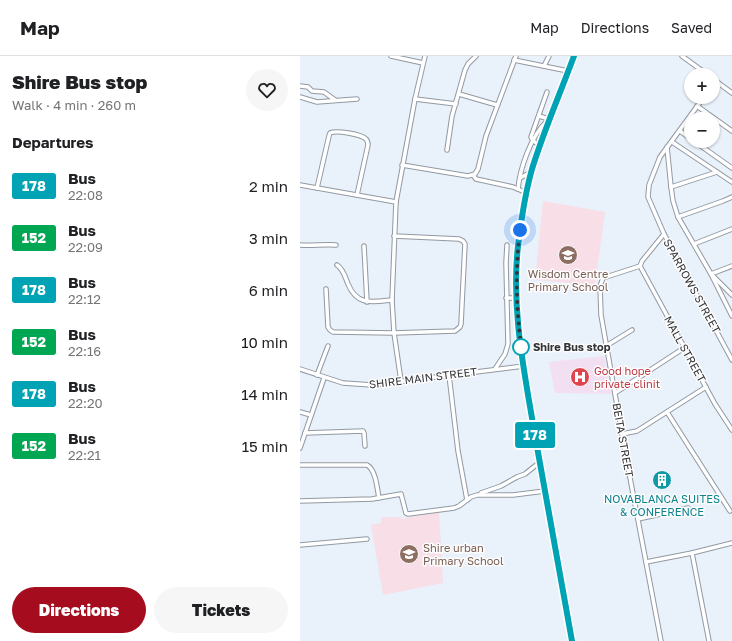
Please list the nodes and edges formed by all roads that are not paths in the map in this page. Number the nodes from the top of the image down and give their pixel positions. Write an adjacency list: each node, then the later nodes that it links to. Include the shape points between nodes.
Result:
1 (391, 56): 8 (street)
2 (425, 56): 8 (street)
3 (476, 56): 16 (street, via 467,66)
4 (549, 56): 9 (street)
5 (574, 56): 11 (main road)
6 (682, 56): 10 (street)
7 (515, 58): 9 (street); 22 (street)
8 (423, 63): 19 (street)
9 (544, 66): 11 (street)
10 (698, 68)
11 (568, 72): 25 (main road)
12 (720, 84): 15 (street)
13 (300, 86): 20 (street, via 324,92)
14 (547, 92): 24 (street)
15 (732, 93)
16 (459, 94): 21 (street); 22 (street)
17 (300, 97): 20 (street, via 317,102)
18 (357, 99): 20 (street)
19 (415, 99): 21 (street); 35 (street)
20 (335, 100)
21 (456, 104): 34 (street)
22 (497, 105): 40 (street, via 478,169)
23 (697, 106): 26 (street); 27 (street, SPARROWS STREET)
24 (539, 116): 25 (street); 29 (street, via 531,137)
25 (549, 119): 29 (street); 31 (main road)
26 (732, 130)
27 (680, 131): 28 (street); 30 (street, SPARROWS STREET)
28 (684, 134)
29 (533, 141): 31 (street); 36 (street)
30 (672, 142): 32 (street, SPARROWS STREET); 39 (street)
31 (540, 144): 38 (main road)
32 (667, 147): 45 (street); 53 (street, SPARROWS STREET, via 656,166 647,192 649,203)
33 (704, 148): 37 (street)
34 (447, 150)
35 (402, 164): 40 (street); 50 (street)
36 (524, 166): 38 (street); 41 (street)
37 (732, 168)
38 (532, 170): 41 (street); 47 (main road)
39 (717, 172): 42 (street); 45 (street)
40 (473, 175): 46 (street, via 478,179)
41 (520, 178): 46 (street)
42 (732, 182)
43 (300, 185): 44 (street)
44 (317, 188): 48 (street); 48 (street, via 330,133 337,131 362,137 368,142)
45 (671, 188): 51 (street)
46 (518, 189): 47 (street)
47 (527, 193): 65 (main road, via 518,247)
48 (356, 195): 50 (street)
49 (732, 196): 51 (street)
50 (396, 202): 54 (street)
51 (678, 217): 55 (street)
52 (732, 229): 55 (street)
53 (664, 234): 61 (street); 78 (street, SPARROWS STREET)
54 (394, 236): 70 (street); 74 (street, via 459,240 465,244 460,328 454,331)
55 (694, 244): 63 (street)
56 (300, 245): 57 (street)
57 (336, 245)
58 (507, 245): 64 (street)
59 (364, 246): 71 (street)
60 (337, 265): 71 (street, via 343,270 353,293)
61 (640, 266): 76 (street, BEITA STREET, via 603,278 601,282 599,293); 77 (street, MALL STREET)
62 (732, 266): 63 (street)
63 (711, 274): 67 (street); 72 (street)
64 (506, 283): 65 (street); 68 (street)
65 (516, 284): 69 (main road)
66 (326, 289): 74 (street, via 330,330 340,333)
67 (732, 295)
68 (506, 298): 69 (street); 81 (street, via 508,344)
69 (517, 298): 79 (main road)
70 (392, 300): 71 (street); 74 (street)
71 (366, 302)
72 (732, 316)
73 (632, 330): 76 (street)
74 (394, 333): 85 (street)
75 (328, 346): 82 (street)
76 (606, 346): 87 (street, BEITA STREET)
77 (684, 348): 86 (street, MALL STREET); 87 (street)
78 (732, 360)
79 (524, 366): 81 (street, SHIRE MAIN STREET); 96 (main road)
80 (300, 369): 82 (street, SHIRE MAIN STREET)
81 (496, 369): 83 (street, SHIRE MAIN STREET)
82 (317, 375): 84 (street, SHIRE MAIN STREET)
83 (449, 375): 85 (street, SHIRE MAIN STREET); 101 (street)
84 (324, 378): 85 (street, SHIRE MAIN STREET, via 356,385); 90 (street)
85 (401, 381)
86 (706, 387): 89 (street); 91 (street, MALL STREET)
87 (615, 393): 93 (street, BEITA STREET)
88 (300, 412): 90 (street)
89 (667, 412): 93 (street, via 637,431); 104 (street)
90 (311, 415): 92 (street)
91 (732, 430)
92 (305, 433): 94 (street, via 363,431); 95 (street)
93 (622, 434): 105 (street, BEITA STREET)
94 (365, 446)
95 (300, 448)
96 (540, 462): 98 (main road); 99 (street, via 525,474)
97 (300, 465): 100 (street, via 370,467)
98 (545, 491): 99 (street); 111 (main road)
99 (477, 495): 101 (street)
100 (379, 498): 101 (street, via 401,494 408,514 454,508); 102 (street)
101 (467, 500)
102 (300, 501)
103 (688, 508): 105 (street)
104 (730, 511)
105 (638, 518): 110 (street, BEITA STREET)
106 (367, 539): 108 (street)
107 (732, 543): 109 (street)
108 (300, 545)
109 (692, 553): 110 (street); 113 (street)
110 (646, 562): 112 (street, BEITA STREET)
111 (572, 641)
112 (661, 641)
113 (709, 641)

